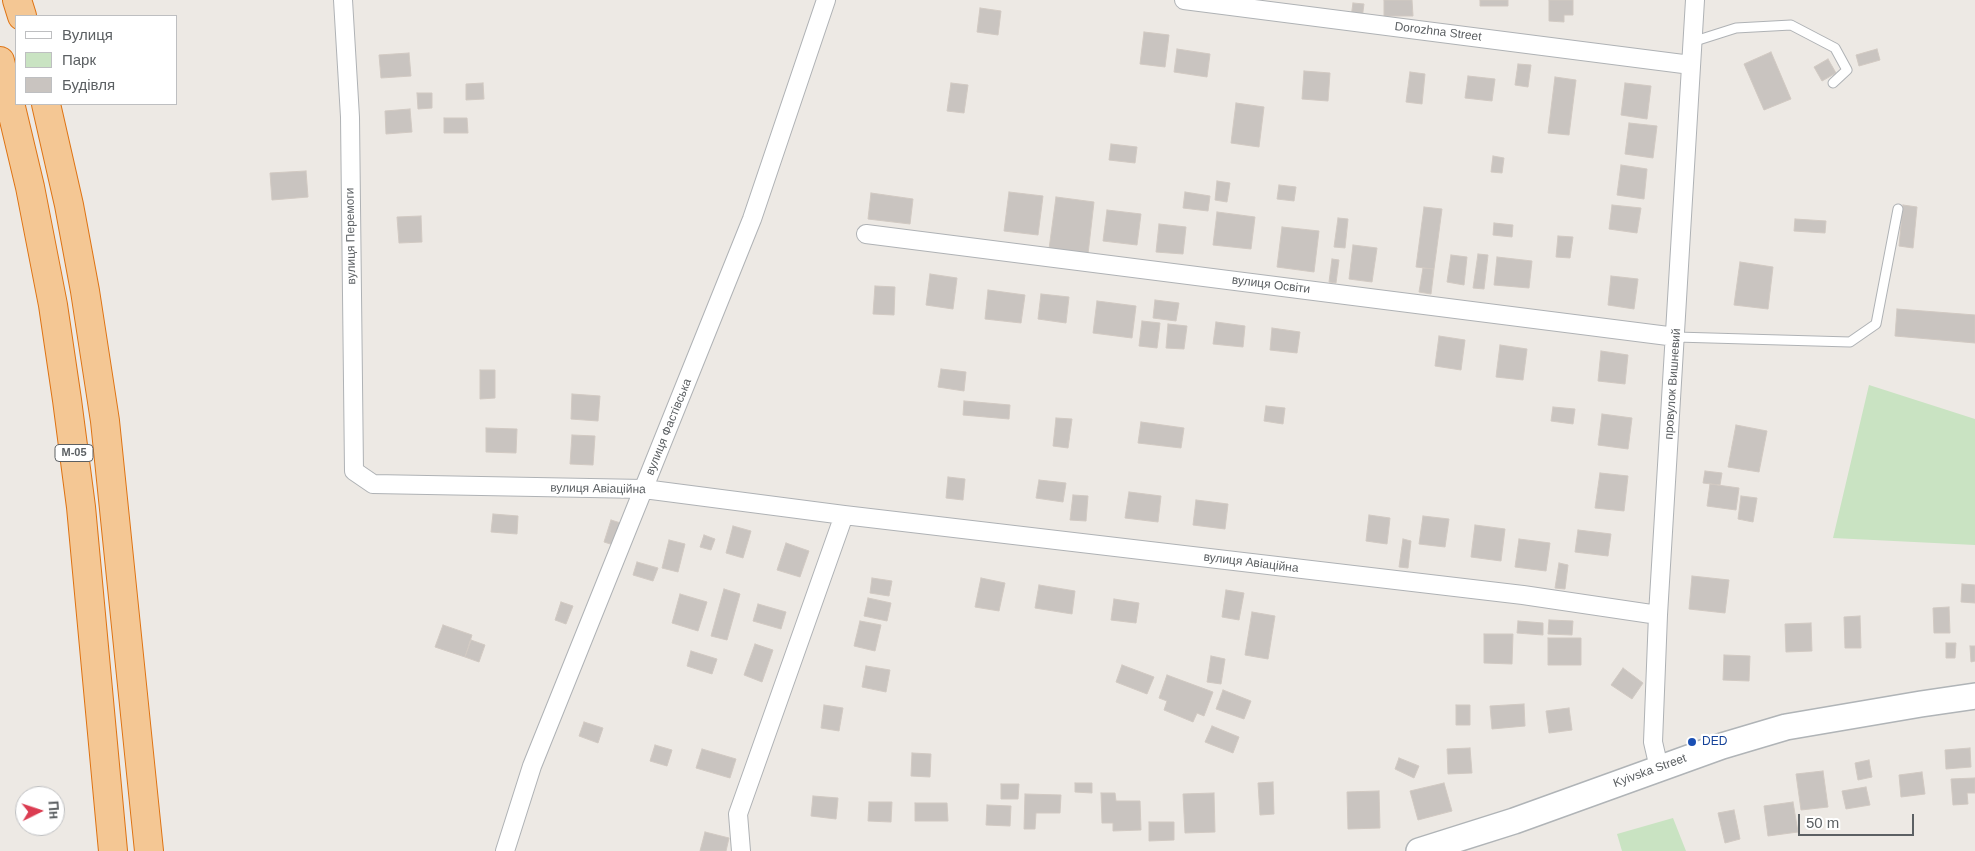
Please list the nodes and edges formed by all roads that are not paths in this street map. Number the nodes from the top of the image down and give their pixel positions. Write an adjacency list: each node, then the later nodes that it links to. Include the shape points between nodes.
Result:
1 (17, 0): 7 (highway)
2 (343, 0): 16 (street, вулиця Перемоги, via 350,117)
3 (826, 0): 17 (street, вулиця Фастівська, via 752,218)
4 (1184, 0): 6 (street, Dorozhna Street)
5 (1696, 0): 8 (street, провулок Вишневий)
6 (1296, 7): 10 (street, Dorozhna Street)
7 (22, 15)
8 (1692, 42): 10 (street, провулок Вишневий); 11 (lane, via 1736,28 1791,25 1835,48 1847,70)
9 (0, 61): 23 (highway, М-05, via 32,196 68,400)
10 (1691, 65): 15 (street, провулок Вишневий)
11 (1833, 83)
12 (46, 105): 22 (highway, М-05, via 85,291 105,421)
13 (1898, 209): 15 (lane, via 1876,324 1850,342)
14 (866, 234): 15 (street, вулиця Освіти)
15 (1676, 337): 19 (street, провулок Вишневий)
16 (354, 472): 17 (street, вулиця Авіаційна, via 373,484)
17 (644, 489): 18 (street, вулиця Авіаційна); 26 (street, вулиця Фастівська, via 532,766)
18 (844, 515): 19 (street, вулиця Авіаційна, via 1514,594); 27 (street, via 738,814)
19 (1658, 615): 21 (street, провулок Вишневий, via 1654,742)
20 (1975, 696): 21 (street, Kyivska Street, via 1786,727)
21 (1659, 768): 28 (street, Kyivska Street)
22 (147, 819): 24 (highway, М-05); 25 (street)
23 (113, 851)
24 (149, 851)
25 (157, 851)
26 (505, 851)
27 (741, 851)
28 (1420, 851)

